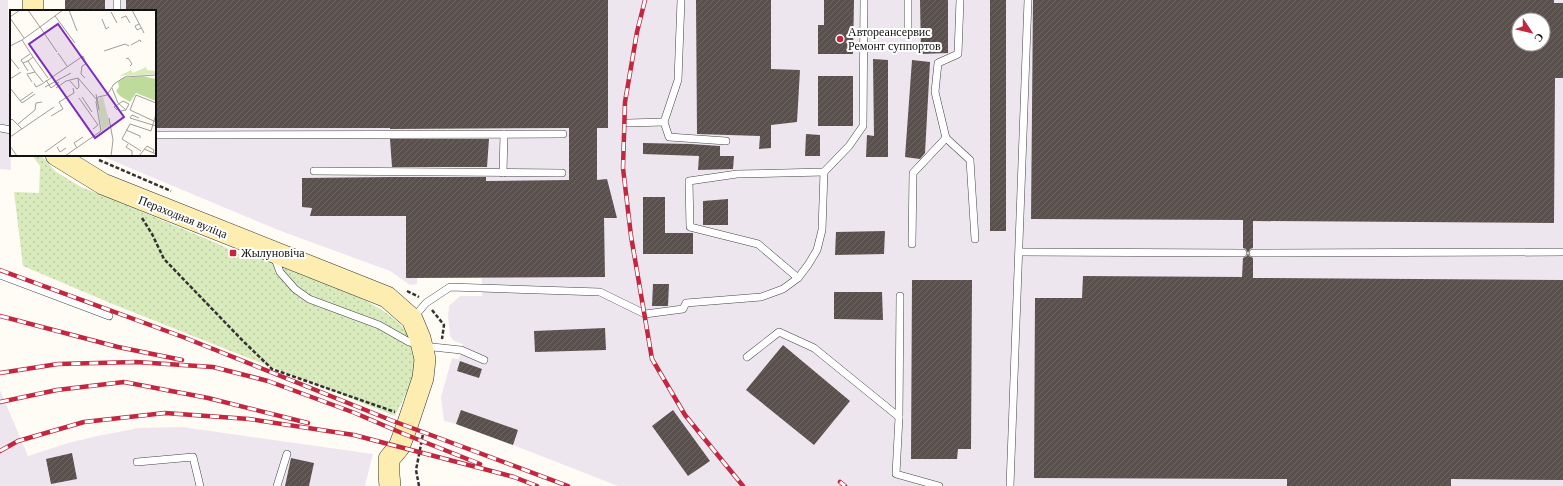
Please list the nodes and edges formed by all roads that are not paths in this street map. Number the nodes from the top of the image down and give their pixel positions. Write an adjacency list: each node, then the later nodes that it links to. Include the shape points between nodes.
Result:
1 (681, 0): 7 (lane, via 678,80)
2 (864, 0): 18 (lane, via 864,126)
3 (908, 0): 6 (lane)
4 (960, 0): 14 (lane, via 958,54 938,63 935,92)
5 (1028, 0): 24 (lane)
6 (908, 35)
7 (664, 122): 8 (lane); 15 (lane, via 669,137)
8 (628, 123)
9 (0, 128): 10 (lane)
10 (10, 130)
11 (504, 134): 12 (lane); 13 (lane); 19 (lane)
12 (563, 134)
13 (156, 135)
14 (946, 138): 21 (lane, via 970,160); 22 (lane, via 913,173)
15 (726, 141)
16 (58, 156): 23 (street, Пераходная вуліца, via 103,184)
17 (314, 171): 19 (lane)
18 (824, 172): 29 (lane, via 822,230 817,250); 29 (lane, via 737,174 689,181 690,227 758,244)
19 (504, 173): 20 (lane)
20 (562, 173)
21 (975, 239)
22 (912, 244)
23 (272, 252): 32 (street, Пераходная вуліца, via 387,298); 33 (lane, via 280,272 309,299 379,325 409,342)
24 (1020, 252): 26 (lane); 43 (lane)
25 (1563, 252): 27 (lane)
26 (1243, 253)
27 (1253, 253)
28 (0, 275): 31 (lane)
29 (798, 278): 32 (lane, via 783,289 761,297 686,303 683,309 645,314 600,292 450,287 426,303)
30 (900, 296): 36 (lane)
31 (109, 316)
32 (412, 318): 33 (street)
33 (422, 346): 35 (lane, via 461,350); 41 (street, via 425,359 423,378 399,447 389,459)
34 (747, 357): 36 (lane, via 779,332 814,348)
35 (484, 360)
36 (899, 417): 42 (lane, via 896,474)
37 (287, 454): 40 (lane)
38 (137, 462): 39 (lane, via 193,457)
39 (200, 486)
40 (277, 486)
41 (390, 486)
42 (939, 486)
43 (1010, 486)

